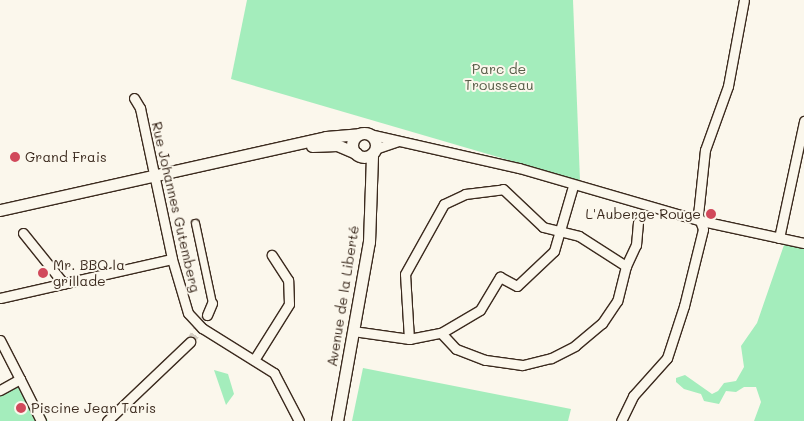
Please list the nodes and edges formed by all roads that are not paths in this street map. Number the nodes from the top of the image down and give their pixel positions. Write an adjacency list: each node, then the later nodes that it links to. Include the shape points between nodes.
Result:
1 (744, 0): 16 (street, via 728,86 706,150 698,215)
2 (134, 98): 9 (street, Rue Johannes Gutemberg, via 140,108)
3 (804, 121): 20 (street)
4 (364, 134): 5 (street); 6 (street, via 326,137); 7 (street, via 375,140); 8 (street, via 352,143)
5 (398, 141): 7 (street); 12 (street, via 520,168)
6 (291, 147): 8 (street, via 337,145); 9 (street)
7 (373, 151): 8 (street); 10 (street, Avenue de la Liberté)
8 (357, 154): 10 (street, Avenue de la Liberté)
9 (155, 176): 11 (street); 23 (street, Rue Johannes Gutemberg)
10 (369, 176): 29 (street, Avenue de la Liberté, via 369,242)
11 (119, 184): 13 (street); 14 (street)
12 (573, 186): 16 (street); 19 (street)
13 (0, 202)
14 (0, 210)
15 (638, 222): 24 (street, via 636,246)
16 (702, 222): 20 (street); 41 (street, via 684,306 663,364 633,396)
17 (194, 223): 27 (street)
18 (23, 233): 25 (street)
19 (560, 234): 24 (street, via 579,236); 30 (street, via 554,251 517,286 500,277 480,310); 31 (street, via 543,227 503,189 465,194 444,204 417,247 405,274)
20 (779, 238): 21 (street)
21 (804, 243)
22 (272, 255): 34 (street, via 284,270 289,304)
23 (172, 259): 25 (street); 34 (street, Rue Johannes Gutemberg, via 191,319)
24 (626, 266): 30 (street, via 617,301 602,323 575,346 551,358 522,365 485,360 456,349)
25 (64, 284): 26 (street)
26 (0, 298)
27 (212, 303): 28 (street)
28 (207, 315)
29 (354, 331): 31 (street); 40 (street, Avenue de la Liberté)
30 (441, 333): 31 (street)
31 (409, 339)
32 (0, 340): 35 (street)
33 (190, 342): 38 (street)
34 (254, 360): 39 (street, Rue Johannes Gutemberg, via 274,373)
35 (20, 379): 36 (street); 37 (street)
36 (0, 390)
37 (41, 421)
38 (107, 421)
39 (299, 421)
40 (337, 421)
41 (621, 421)

